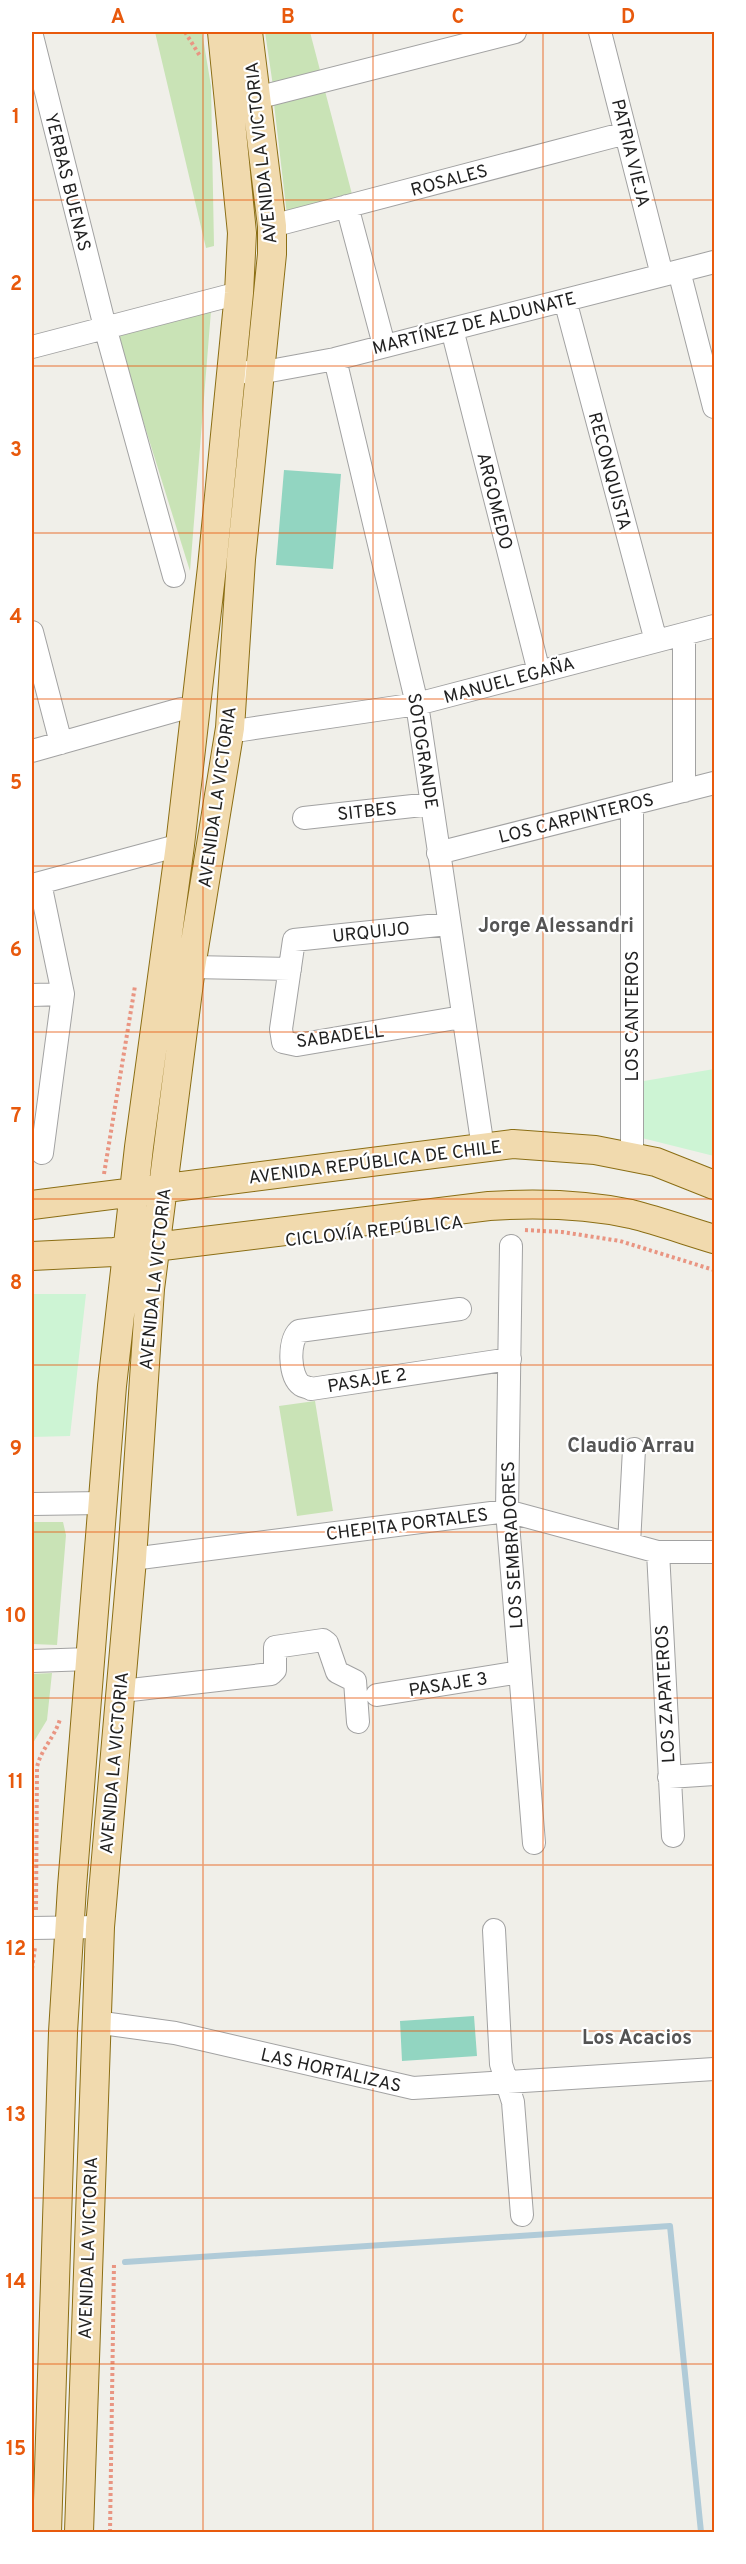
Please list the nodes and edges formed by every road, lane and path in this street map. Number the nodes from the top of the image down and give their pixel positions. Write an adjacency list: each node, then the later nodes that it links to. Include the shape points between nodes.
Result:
1 (222, 32): 13 (main road, AVENIDA LA VICTORIA, via 242,232)
2 (248, 32): 7 (main road, AVENIDA LA VICTORIA)
3 (515, 32): 6 (street)
4 (600, 32): 8 (street, PATRIA VIEJA)
5 (32, 36): 15 (street, YERBAS BUENAS)
6 (438, 41): 7 (street)
7 (256, 98): 10 (main road, AVENIDA LA VICTORIA)
8 (626, 133): 9 (street, ROSALES); 12 (street, PATRIA VIEJA)
9 (347, 206): 10 (street, ROSALES); 17 (street)
10 (272, 226): 20 (main road, AVENIDA LA VICTORIA, via 272,254)
11 (714, 262): 12 (street, MARTÍNEZ DE ALDUNATE)
12 (670, 273): 14 (street, MARTÍNEZ DE ALDUNATE); 21 (street, PATRIA VIEJA)
13 (239, 292): 15 (street); 20 (main road, AVENIDA LA VICTORIA)
14 (565, 300): 16 (street, MARTÍNEZ DE ALDUNATE); 26 (street, RECONQUISTA)
15 (105, 327): 18 (street); 22 (street, YERBAS BUENAS)
16 (452, 329): 17 (street, MARTÍNEZ DE ALDUNATE); 27 (street, ARGOMEDO)
17 (384, 345): 19 (street, MARTÍNEZ DE ALDUNATE)
18 (32, 347)
19 (335, 359): 20 (street, MARTÍNEZ DE ALDUNATE); 28 (street, SOTOGRANDE)
20 (246, 372): 29 (main road, AVENIDA LA VICTORIA); 30 (main road, AVENIDA LA VICTORIA, via 242,559)
21 (714, 407)
22 (174, 576)
23 (714, 626): 25 (street, MANUEL EGAÑA)
24 (32, 632): 31 (street)
25 (684, 634): 26 (street, MANUEL EGAÑA); 34 (street)
26 (656, 641): 27 (street, MANUEL EGAÑA)
27 (539, 672): 28 (street, MANUEL EGAÑA)
28 (417, 704): 30 (street, MANUEL EGAÑA, via 242,730); 35 (street, SOTOGRANDE)
29 (195, 712): 31 (street, via 181,709); 38 (main road, AVENIDA LA VICTORIA)
30 (230, 728): 43 (main road, AVENIDA LA VICTORIA)
31 (61, 742): 32 (street)
32 (32, 751)
33 (714, 783): 34 (street, LOS CARPINTEROS)
34 (684, 791): 36 (street, LOS CARPINTEROS)
35 (431, 804): 37 (street, SITBES); 39 (street, SOTOGRANDE)
36 (632, 804): 39 (street, LOS CARPINTEROS); 50 (street, LOS CANTEROS)
37 (304, 818)
38 (180, 845): 40 (street); 53 (main road, AVENIDA LA VICTORIA)
39 (438, 853): 41 (street, SOTOGRANDE)
40 (36, 884): 45 (street)
41 (448, 924): 42 (street, URQUIJO); 47 (street, SOTOGRANDE)
42 (294, 940): 44 (street, SABADELL)
43 (191, 967): 44 (street); 52 (main road, AVENIDA LA VICTORIA)
44 (290, 969): 47 (street, SABADELL, via 280,1029 283,1042 297,1045)
45 (63, 994): 46 (street); 49 (street)
46 (32, 995)
47 (462, 1017): 48 (street, SOTOGRANDE)
48 (483, 1148): 50 (main road, AVENIDA REPÚBLICA DE CHILE, via 513,1144); 52 (main road, AVENIDA REPÚBLICA DE CHILE)
49 (42, 1153)
50 (632, 1157): 51 (main road, AVENIDA REPÚBLICA DE CHILE, via 656,1162)
51 (714, 1185)
52 (164, 1189): 53 (main road, AVENIDA REPÚBLICA DE CHILE); 57 (main road, AVENIDA LA VICTORIA)
53 (134, 1193): 54 (main road, AVENIDA REPÚBLICA DE CHILE); 58 (main road, AVENIDA LA VICTORIA)
54 (32, 1205)
55 (515, 1238): 60 (path, via 562,1232 620,1241); 62 (street, LOS SEMBRADORES)
56 (714, 1239): 57 (main road, via 631,1214 578,1206 520,1204)
57 (156, 1245): 58 (main road); 70 (main road, AVENIDA LA VICTORIA)
58 (127, 1250): 59 (main road); 64 (main road, AVENIDA LA VICTORIA)
59 (32, 1256)
60 (714, 1270)
61 (460, 1309): 62 (street, PASAJE 2, via 299,1332 292,1342 294,1375 301,1385 311,1389)
62 (510, 1359): 66 (street, LOS SEMBRADORES)
63 (634, 1449): 67 (street)
64 (103, 1503): 65 (street); 71 (main road, AVENIDA LA VICTORIA)
65 (32, 1504)
66 (507, 1511): 67 (street, CHEPITA PORTALES); 70 (street, CHEPITA PORTALES); 73 (street, LOS SEMBRADORES)
67 (629, 1544): 68 (street, CHEPITA PORTALES)
68 (658, 1552): 69 (street, CHEPITA PORTALES); 78 (street, LOS ZAPATEROS)
69 (714, 1552)
70 (132, 1558): 74 (main road, AVENIDA LA VICTORIA)
71 (90, 1659): 72 (street); 81 (main road, AVENIDA LA VICTORIA)
72 (32, 1661)
73 (520, 1672): 75 (street, PASAJE 3); 80 (street, LOS SEMBRADORES)
74 (122, 1691): 76 (street, via 272,1674 275,1647 323,1640 337,1672 355,1682); 82 (main road, AVENIDA LA VICTORIA)
75 (377, 1695)
76 (358, 1722)
77 (714, 1774): 78 (street)
78 (669, 1777): 79 (street, LOS ZAPATEROS)
79 (673, 1836)
80 (534, 1843)
81 (70, 1926): 82 (street); 83 (street); 90 (main road, AVENIDA LA VICTORIA)
82 (100, 1927): 85 (main road, AVENIDA LA VICTORIA)
83 (32, 1928)
84 (494, 1930): 87 (street)
85 (95, 2022): 87 (street, LAS HORTALIZAS, via 175,2033 413,2088); 91 (main road, AVENIDA LA VICTORIA)
86 (714, 2069): 87 (street, LAS HORTALIZAS)
87 (505, 2083): 88 (street, via 513,2102)
88 (522, 2215)
89 (114, 2251): 92 (path)
90 (47, 2532)
91 (79, 2532)
92 (110, 2532)

